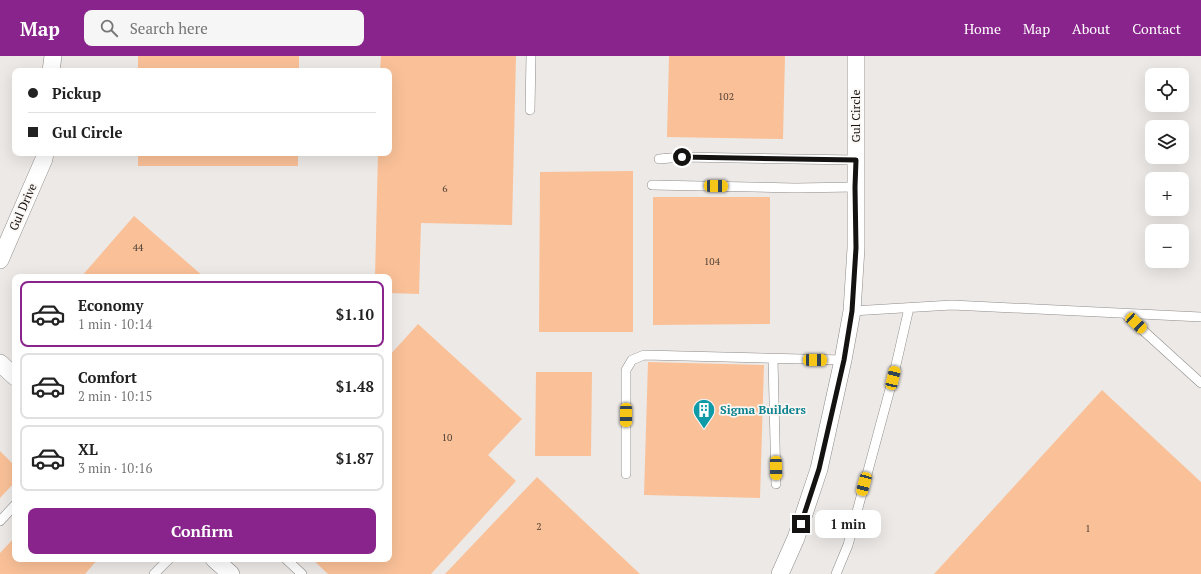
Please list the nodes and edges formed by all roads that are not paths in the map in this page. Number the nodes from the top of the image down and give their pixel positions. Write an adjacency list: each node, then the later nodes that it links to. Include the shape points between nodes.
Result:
1 (53, 56): 4 (street)
2 (531, 56): 5 (lane)
3 (856, 56): 8 (street, Gul Circle)
4 (52, 68)
5 (530, 110)
6 (44, 156): 11 (street, Gul Drive)
7 (659, 159): 8 (lane, via 682,157)
8 (856, 160): 10 (street, Gul Circle)
9 (652, 185): 10 (lane)
10 (855, 187): 13 (street, Gul Circle, via 858,247)
11 (0, 260)
12 (909, 308): 13 (lane); 14 (lane, via 952,305); 32 (lane, via 850,538)
13 (852, 311): 17 (street, Gul Circle)
14 (1126, 314): 15 (lane); 20 (lane)
15 (1201, 318)
16 (773, 359): 17 (lane); 21 (lane, via 644,355 632,360 626,370); 22 (lane)
17 (844, 360): 31 (street, Gul Circle, via 819,469 796,538)
18 (0, 363): 19 (street)
19 (12, 374)
20 (1201, 383)
21 (626, 474)
22 (776, 484)
23 (12, 508): 24 (lane)
24 (0, 521)
25 (165, 562): 28 (lane)
26 (217, 562): 29 (street)
27 (289, 562): 30 (lane)
28 (156, 573)
29 (231, 574)
30 (302, 574)
31 (780, 574)
32 (836, 574)

